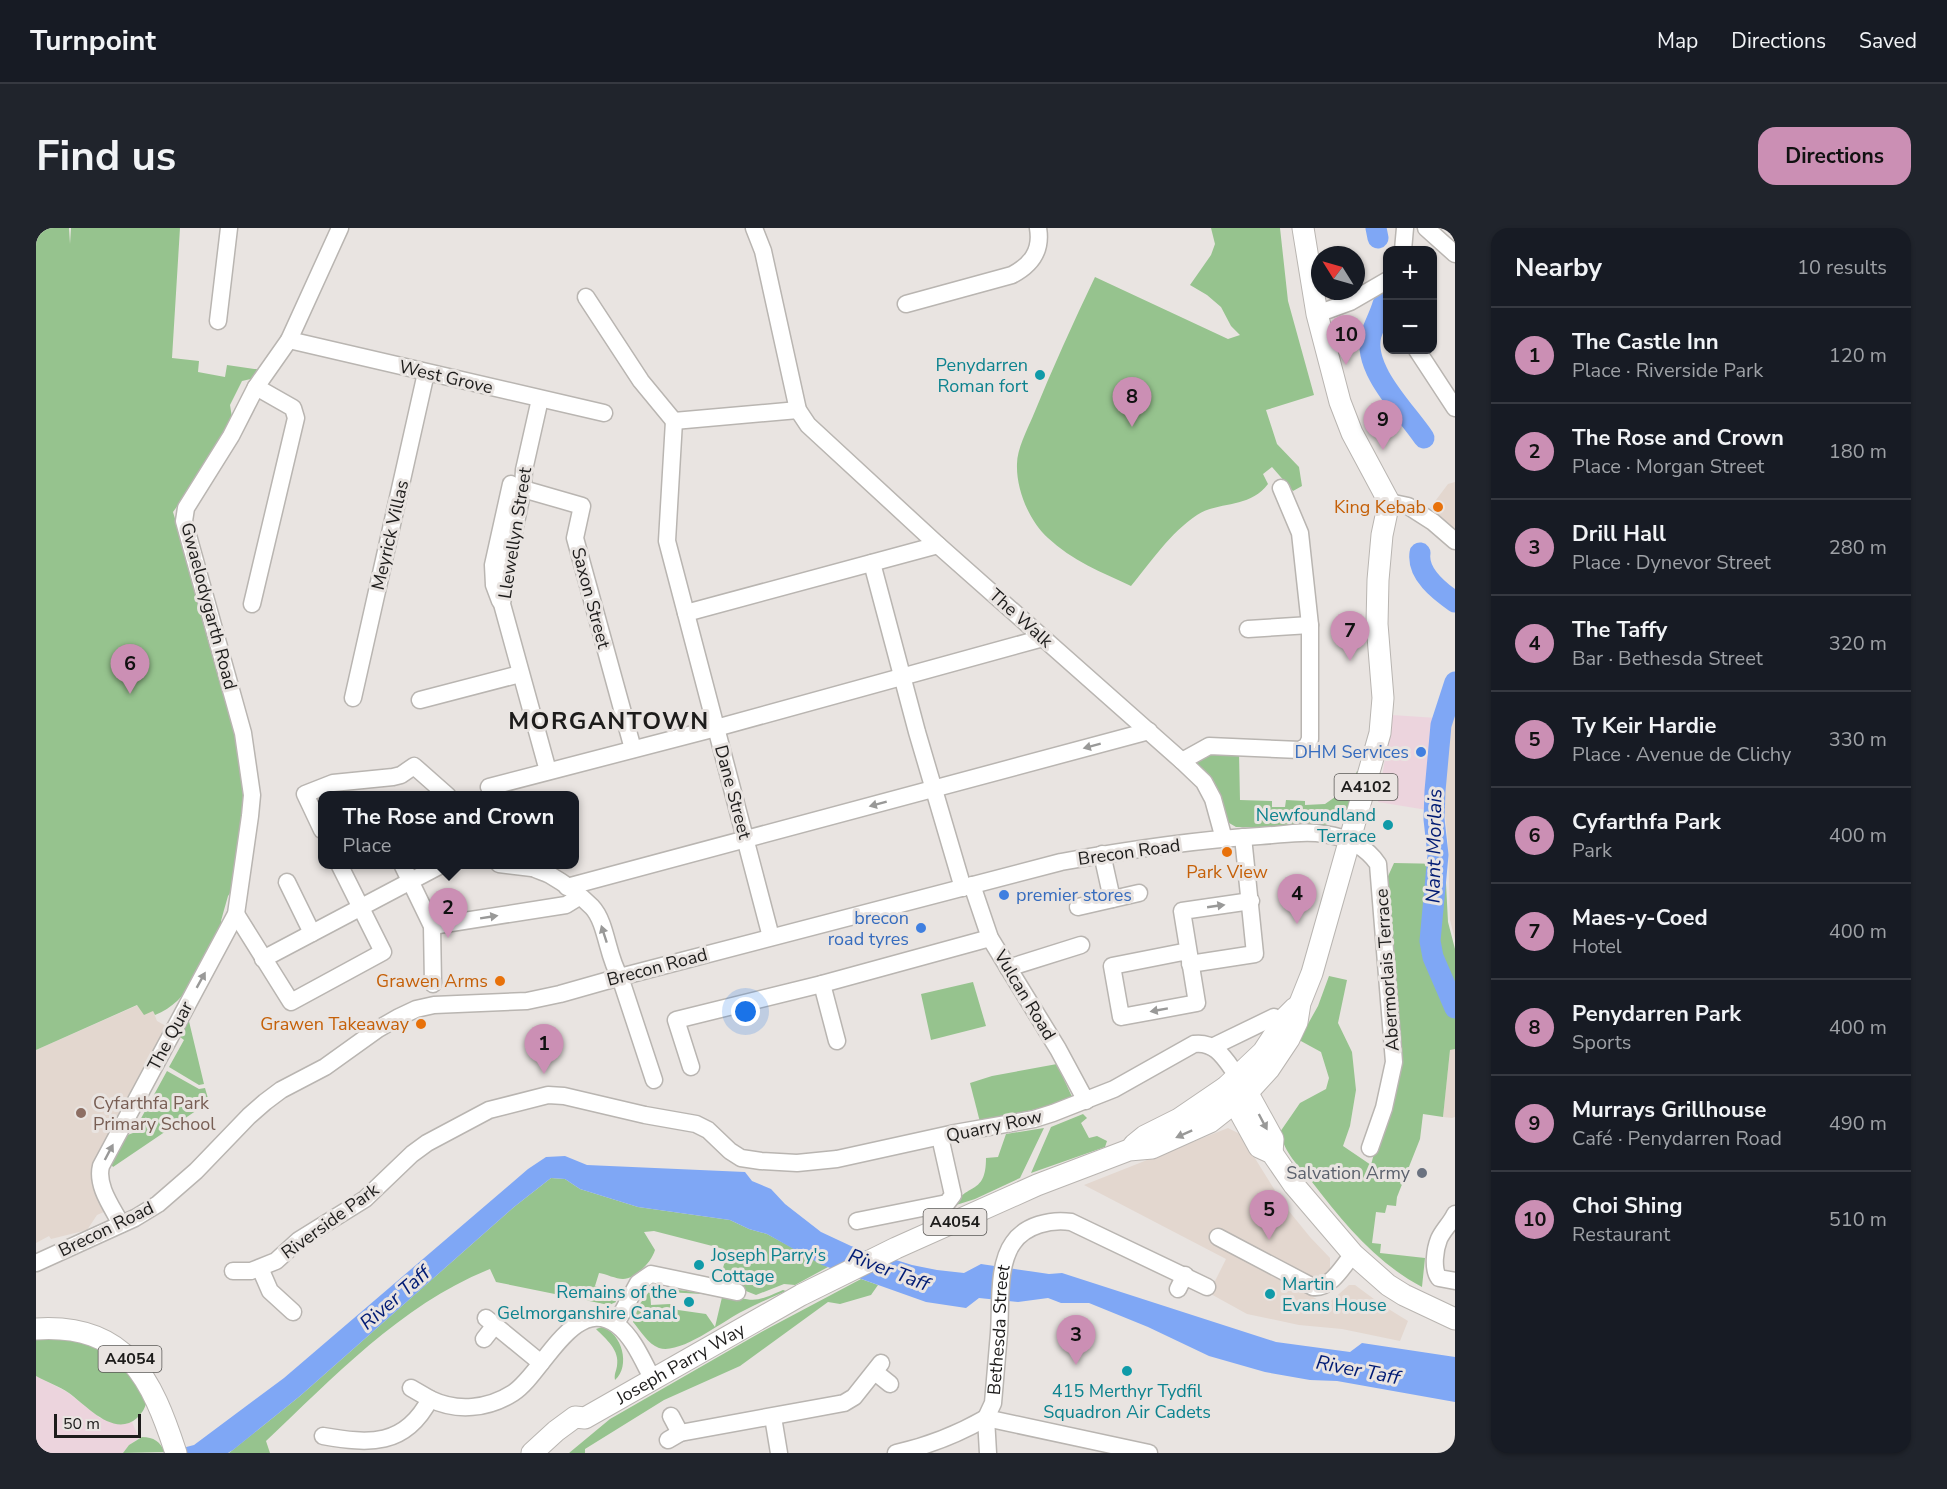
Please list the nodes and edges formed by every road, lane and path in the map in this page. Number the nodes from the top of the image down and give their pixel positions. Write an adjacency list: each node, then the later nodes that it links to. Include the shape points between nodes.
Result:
1 (229, 228): 14 (street)
2 (340, 228): 15 (street, Gwaelodygarth Road)
3 (754, 228): 21 (street, via 763,251)
4 (1038, 228): 12 (street, via 1039,248 1023,269)
5 (1303, 228): 13 (main road)
6 (1405, 228): 8 (street)
7 (1426, 228): 9 (street)
8 (1403, 246)
9 (1455, 254)
10 (1383, 283): 13 (street, via 1350,303)
11 (586, 297): 23 (street, via 641,381)
12 (906, 304)
13 (1317, 314): 26 (main road, via 1352,433)
14 (218, 321)
15 (289, 340): 17 (street, West Grove); 18 (street, Gwaelodygarth Road)
16 (1420, 354): 20 (street)
17 (426, 373): 19 (street, West Grove); 37 (street, Meyrick Villas)
18 (256, 387): 30 (street, via 293,408 296,418); 66 (street, Gwaelodygarth Road, via 184,515 243,733 252,795)
19 (540, 399): 22 (street, West Grove); 24 (street, Llewellyn Street)
20 (1455, 408)
21 (798, 410): 23 (street); 28 (street, The Walk, via 808,425)
22 (604, 412)
23 (675, 421): 31 (street, Dane Street, via 668,542)
24 (517, 486): 35 (street, Llewellyn Street, via 502,604); 41 (street, Saxon Street, via 582,507 575,538)
25 (1281, 488): 32 (street, via 1300,533)
26 (1389, 501): 27 (street, via 1408,506); 51 (main road, A4102, via 1378,580 1383,698 1380,733)
27 (1455, 541)
28 (938, 545): 29 (street); 34 (street, The Walk)
29 (872, 563): 31 (street); 36 (street, Vulcan Road)
30 (252, 604)
31 (686, 613): 39 (street, Dane Street)
32 (1310, 625): 33 (street); 42 (street, via 1307,746 1300,750 1209,746)
33 (1248, 629)
34 (1043, 638): 36 (street); 40 (street, The Walk)
35 (520, 674): 38 (street); 43 (street, Llewellyn Street)
36 (904, 676): 39 (street); 45 (street, Vulcan Road)
37 (354, 698)
38 (420, 700)
39 (716, 728): 41 (street); 49 (street, Dane Street)
40 (1149, 731): 42 (street, The Walk); 45 (street, one-way to 45)
41 (633, 749): 43 (street)
42 (1182, 761): 50 (street, The Walk, via 1204,783 1213,799)
43 (548, 771): 44 (street)
44 (489, 787)
45 (934, 789): 49 (street, one-way to 49); 59 (street, Vulcan Road)
46 (443, 791): 47 (street, via 414,766 393,777 333,783 305,794)
47 (318, 822)
48 (1243, 837): 50 (street, Brecon Road); 51 (street, Brecon Road, via 1323,833); 63 (street)
49 (745, 839): 60 (street); 69 (street, Dane Street)
50 (1224, 839): 52 (street, Brecon Road)
51 (1349, 839): 83 (main road, A4102, via 1297,1022 1269,1069); 86 (street, Abermorlais Terrace, via 1378,864 1394,1062)
52 (1102, 854): 59 (street, Brecon Road); 62 (street)
53 (341, 869): 65 (street)
54 (404, 869): 58 (street)
55 (434, 869): 58 (street)
56 (537, 869): 60 (street)
57 (287, 882): 68 (street)
58 (411, 882): 65 (street); 67 (street)
59 (967, 887): 69 (street, Brecon Road); 70 (street, Vulcan Road)
60 (573, 892): 67 (street, one-way to 60, via 566,905); 75 (street, one-way to 60, via 593,908)
61 (1139, 893): 62 (street)
62 (1112, 899): 64 (street)
63 (1251, 902): 72 (street, one-way to 63, via 1182,911); 72 (street, via 1255,954)
64 (1078, 907)
65 (360, 908): 68 (street); 73 (street, via 383,952 291,1002)
66 (236, 914): 73 (street); 90 (street, The Quar, one-way to 66, via 101,1183 101,1166)
67 (432, 926): 76 (street)
68 (312, 933): 73 (street)
69 (771, 937): 75 (street, Brecon Road)
70 (990, 938): 74 (street, Vulcan Road); 77 (street)
71 (1081, 945): 74 (street)
72 (1189, 958): 72 (street, one-way to 72, via 1197,1003 1121,1017 1112,966)
73 (263, 959)
74 (1008, 968): 84 (street, Vulcan Road)
75 (620, 977): 82 (street); 90 (street, Brecon Road, via 526,1001 434,1005 399,1017 325,1067 281,1090 177,1189)
76 (433, 984)
77 (822, 984): 79 (street); 81 (street, via 676,1020)
78 (1274, 1017): 80 (street)
79 (837, 1041)
80 (1212, 1047): 83 (street); 84 (street, Quarry Row, via 1204,1043 1186,1047 1141,1075)
81 (691, 1067)
82 (654, 1080)
83 (1235, 1084): 92 (main road, via 1259,1148 1272,1153); 105 (main road, Joseph Parry Way / A4054, via 1210,1122 1152,1148 1129,1150 1037,1185 896,1248 801,1295)
84 (1086, 1101): 85 (street, Quarry Row, via 1034,1119)
85 (940, 1137): 87 (street, Quarry Row, via 837,1159 797,1163); 89 (street, via 953,1195 947,1203)
86 (1370, 1148)
87 (741, 1158): 94 (street, Riverside Park, via 696,1124 548,1095 489,1110 427,1143 365,1199)
88 (1455, 1214): 96 (street, via 1439,1239 1435,1265 1439,1278)
89 (857, 1221)
90 (121, 1224): 93 (street, Brecon Road)
91 (1218, 1237): 92 (street, via 1314,1287 1334,1278)
92 (1353, 1254): 100 (main road, via 1404,1296)
93 (36, 1263)
94 (260, 1268): 95 (street, Riverside Park); 99 (street, via 270,1291)
95 (233, 1271)
96 (1455, 1281)
97 (733, 1287): 101 (street, via 651,1274 638,1283)
98 (1207, 1287): 112 (street, Bethesda Street, via 1181,1282 1071,1222 1044,1222 1028,1230 1013,1242 1005,1264 993,1403)
99 (293, 1311)
100 (1455, 1319)
101 (616, 1324): 104 (street, via 598,1318 582,1322); 105 (street)
102 (36, 1329): 114 (main road, A4054, via 59,1328 88,1334 125,1354 152,1390)
103 (484, 1339): 104 (street, via 490,1322)
104 (542, 1363): 108 (street, via 514,1393 492,1403 472,1408)
105 (652, 1378): 111 (main road, Joseph Parry Way / A4054)
106 (890, 1384): 110 (street, via 878,1367 854,1397 844,1403)
107 (411, 1388): 108 (street)
108 (430, 1400): 113 (street, via 412,1426 398,1434 370,1441)
109 (671, 1416): 110 (street, via 674,1437)
110 (773, 1417): 118 (street)
111 (585, 1418): 116 (main road, Joseph Parry Way / A4054, via 575,1418); 117 (main road, A4054, via 582,1426)
112 (986, 1418): 115 (street); 120 (street, Bethesda Street); 121 (street)
113 (332, 1443)
114 (175, 1451)
115 (917, 1451): 119 (street)
116 (532, 1453)
117 (553, 1453)
118 (779, 1453)
119 (896, 1453)
120 (988, 1453)
121 (1149, 1453)

